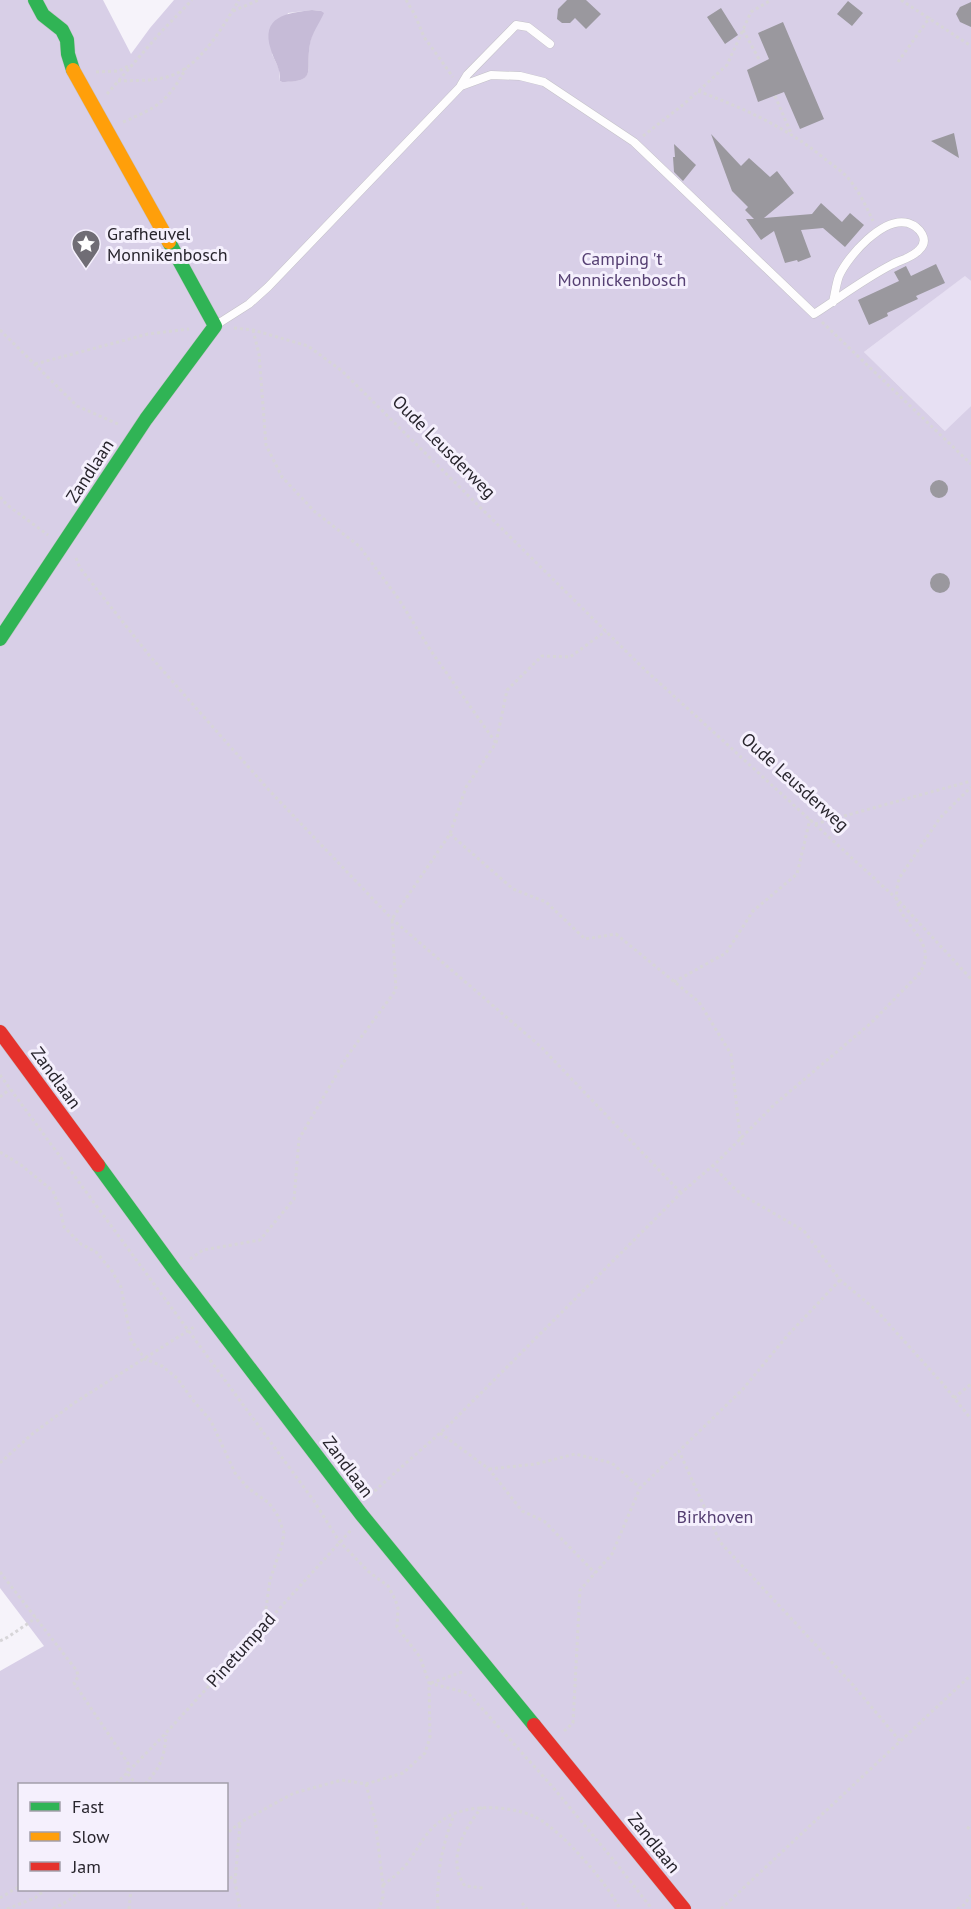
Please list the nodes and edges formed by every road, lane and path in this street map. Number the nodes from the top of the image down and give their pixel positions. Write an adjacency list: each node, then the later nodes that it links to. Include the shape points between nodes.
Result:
1 (35, 0): 17 (street, via 43,15 62,30)
2 (192, 0): 15 (path)
3 (239, 0): 8 (path)
4 (259, 0): 8 (path)
5 (406, 0): 18 (path, via 435,55)
6 (771, 0): 10 (path, via 751,12)
7 (901, 0): 9 (path)
8 (233, 11): 16 (path, via 215,40)
9 (930, 17): 12 (path); 14 (path)
10 (743, 30): 13 (path); 19 (path, via 727,65)
11 (549, 44): 18 (lane, via 528,27 516,25)
12 (971, 46)
13 (760, 62)
14 (898, 62)
15 (132, 64): 16 (path, via 118,81 162,78); 17 (path, via 119,71)
16 (187, 67): 21 (path, via 176,87 155,108)
17 (77, 77): 21 (street)
18 (461, 86): 23 (lane, via 490,75 543,81); 27 (lane, via 268,287)
19 (698, 91): 22 (path); 23 (path)
20 (775, 96): 22 (path)
21 (107, 129): 27 (street)
22 (792, 135): 24 (path, via 847,177)
23 (634, 142): 26 (lane)
24 (877, 231): 25 (lane, via 844,266); 25 (lane, via 903,222 921,233 924,243 912,256 890,265)
25 (833, 302): 26 (lane)
26 (814, 314): 32 (path)
27 (215, 326): 29 (path, Oude Leusderweg); 30 (path, Oude Leusderweg, via 147,334); 31 (street, Zandlaan)
28 (0, 330): 30 (path)
29 (253, 330): 35 (path, Oude Leusderweg, via 308,346 342,371); 37 (path, via 259,354 266,445 282,477 315,512 359,546)
30 (35, 364): 31 (path, via 77,406 122,425)
31 (146, 419): 34 (street, Zandlaan)
32 (971, 464)
33 (0, 497): 34 (path)
34 (66, 541): 36 (street, Zandlaan); 44 (path, via 80,568 148,655)
35 (606, 631): 37 (path, via 570,657 542,657 507,690); 40 (path, Oude Leusderweg)
36 (0, 639)
37 (496, 743): 42 (path, via 466,787)
38 (971, 781): 41 (path)
39 (971, 787): 43 (path, via 940,818 919,847 900,877)
40 (810, 819): 41 (path, Oude Leusderweg); 46 (path, via 797,874 753,911 726,953)
41 (815, 824): 43 (path, Oude Leusderweg)
42 (450, 834): 44 (path); 46 (path, via 513,889 546,902 585,939 616,934)
43 (897, 899): 45 (path); 51 (path, Pinetumpad, via 924,945 923,968 871,1023)
44 (392, 919): 55 (path, via 540,1047); 56 (path, via 396,990 348,1055 299,1139 294,1198 260,1240 203,1250)
45 (971, 979)
46 (674, 982): 51 (path, via 699,1002 731,1054)
47 (0, 1032): 56 (street, Zandlaan)
48 (0, 1075): 49 (path)
49 (10, 1089): 50 (path); 59 (path)
50 (0, 1096)
51 (740, 1137): 52 (path); 54 (path, Pinetumpad)
52 (743, 1145)
53 (0, 1152): 60 (path, via 53,1191 64,1227 96,1252 112,1271 121,1287 131,1340)
54 (712, 1166): 55 (path, Pinetumpad); 57 (path, via 744,1196 804,1231)
55 (681, 1193): 64 (path, Pinetumpad)
56 (174, 1269): 58 (street, Zandlaan)
57 (840, 1280): 62 (path, via 876,1310); 65 (path, via 743,1389)
58 (212, 1319): 59 (path); 69 (street, Zandlaan)
59 (188, 1330): 60 (path); 70 (path)
60 (145, 1359): 66 (path, via 74,1403); 74 (path, via 177,1378 211,1421 235,1473 278,1516 284,1533 270,1580)
61 (971, 1384): 62 (path)
62 (954, 1398): 63 (path)
63 (971, 1419)
64 (440, 1433): 67 (path); 69 (path, Pinetumpad, via 368,1498)
65 (679, 1451): 68 (path); 80 (path, via 720,1542)
66 (0, 1463)
67 (489, 1469): 68 (path, via 536,1464 575,1454 612,1464); 72 (path, via 522,1511 544,1521)
68 (640, 1488): 72 (path, via 612,1554)
69 (361, 1514): 70 (path, Pinetumpad, via 360,1522); 76 (street, Zandlaan)
70 (339, 1541): 74 (path, Pinetumpad); 78 (path, via 387,1586 398,1608 398,1627 420,1657)
71 (0, 1572): 73 (path)
72 (596, 1573): 81 (path, via 580,1590 573,1723)
73 (36, 1618): 75 (path); 82 (path, via 77,1671 74,1683 128,1763)
74 (264, 1625): 79 (path, Pinetumpad)
75 (0, 1641)
76 (484, 1664): 78 (path); 81 (street, Zandlaan)
77 (971, 1675): 80 (path)
78 (429, 1683): 86 (path, via 430,1737 425,1753 403,1773); 110 (path, via 468,1693 551,1785)
79 (166, 1733): 82 (path, Pinetumpad); 85 (path, via 164,1756)
80 (900, 1741): 112 (path)
81 (550, 1744): 111 (street, Zandlaan)
82 (128, 1772): 83 (path, Pinetumpad); 84 (path)
83 (118, 1783)
84 (135, 1783)
85 (147, 1783)
86 (366, 1784): 89 (path, via 342,1780 294,1792); 93 (path, via 375,1819)
87 (482, 1808): 88 (path); 95 (path, via 460,1844 457,1868 465,1886); 109 (path, via 518,1810 538,1819 588,1865)
88 (455, 1813): 93 (path, via 431,1829 402,1870); 107 (path, via 437,1877)
89 (241, 1822): 90 (path); 92 (path)
90 (228, 1832)
91 (228, 1874): 92 (path)
92 (235, 1881): 105 (path)
93 (383, 1885): 106 (path)
94 (18, 1887): 100 (path)
95 (483, 1888)
96 (44, 1891): 102 (path)
97 (80, 1891): 103 (path)
98 (131, 1891): 104 (path)
99 (971, 1895): 113 (path)
100 (0, 1898)
101 (522, 1903): 108 (path)
102 (8, 1909)
103 (53, 1909)
104 (129, 1909)
105 (240, 1909)
106 (379, 1909)
107 (438, 1909)
108 (527, 1909)
109 (620, 1909)
110 (652, 1909)
111 (684, 1909)
112 (720, 1909)
113 (957, 1909)

